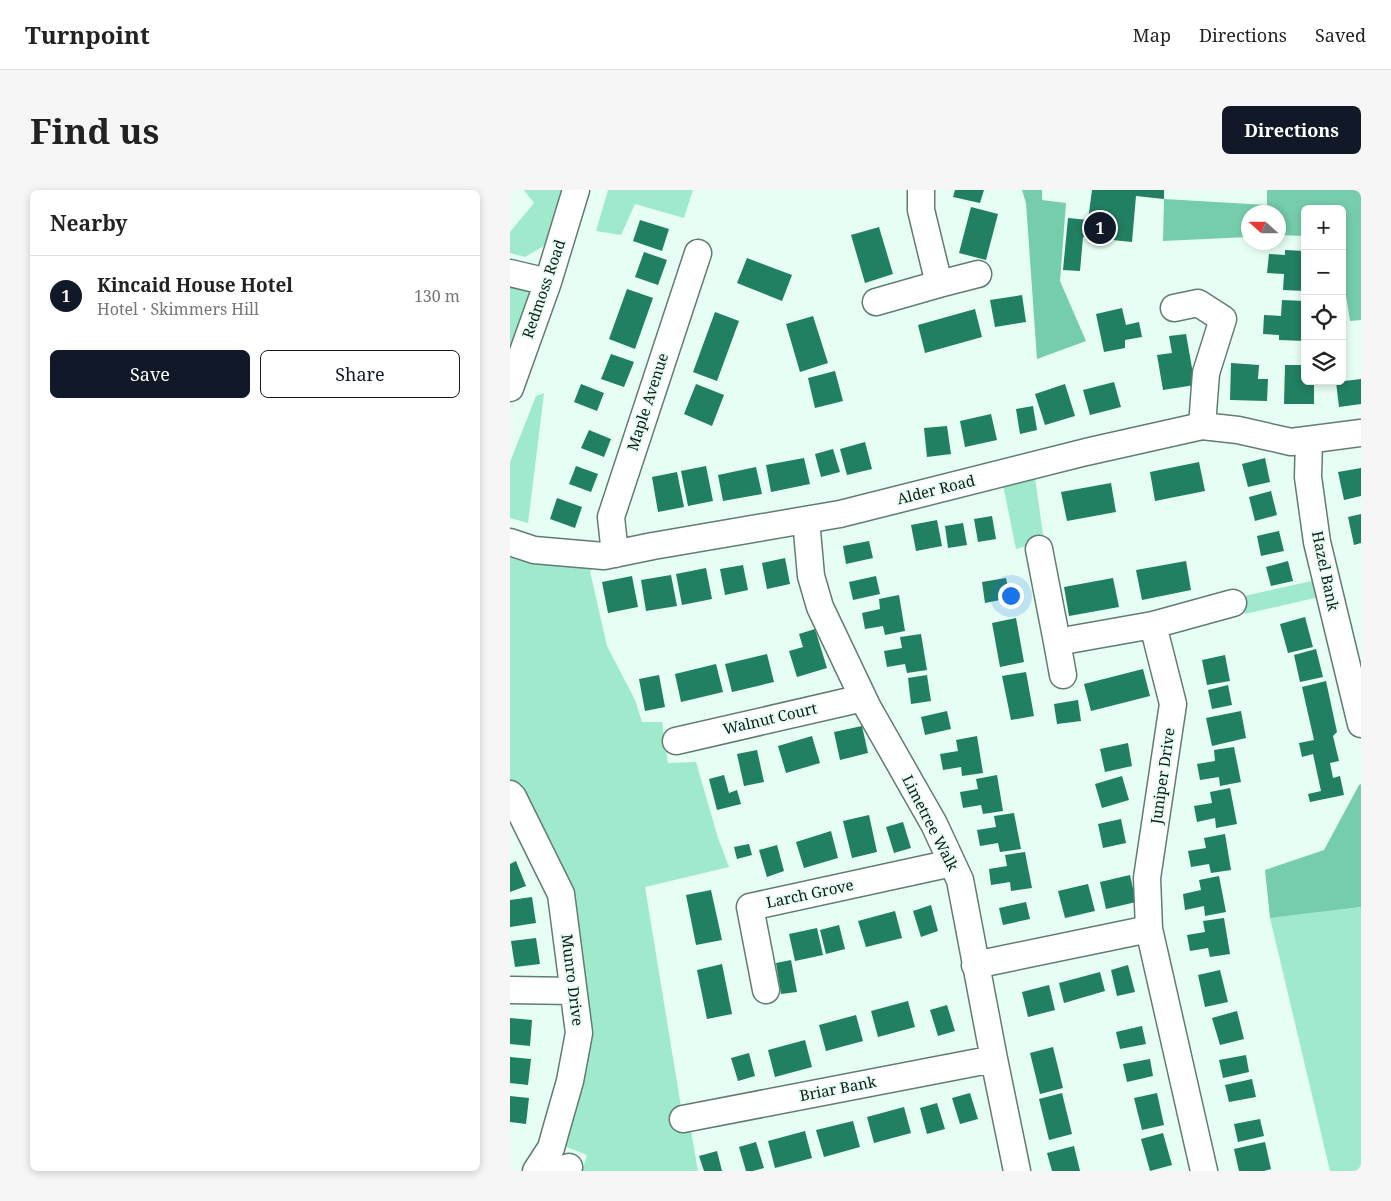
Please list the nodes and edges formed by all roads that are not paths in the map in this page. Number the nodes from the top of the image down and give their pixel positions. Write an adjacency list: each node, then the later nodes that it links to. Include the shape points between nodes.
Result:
1 (576, 190): 6 (street, Redmoss Road)
2 (921, 190): 7 (street, via 920,210)
3 (698, 253): 17 (street, Maple Avenue, via 611,517)
4 (510, 273): 6 (street)
5 (978, 274): 7 (street)
6 (548, 282): 10 (street, Redmoss Road)
7 (939, 284): 8 (street)
8 (876, 302)
9 (1174, 308): 11 (street, via 1198,303 1223,319 1206,373)
10 (510, 388)
11 (1202, 426): 13 (street, Alder Road, via 1291,442); 14 (street, Alder Road)
12 (1361, 433): 13 (street, Alder Road)
13 (1309, 440): 23 (street, Hazel Bank, via 1308,477 1317,542)
14 (806, 520): 17 (street, Alder Road); 22 (street, Limetree Walk, via 811,576 820,607)
15 (510, 542): 17 (street, Alder Road, via 534,550 604,556)
16 (1039, 549): 20 (street)
17 (615, 554)
18 (1233, 603): 19 (street)
19 (1153, 625): 20 (street); 27 (street, Juniper Drive, via 1173,704 1148,878)
20 (1056, 642): 21 (street)
21 (1063, 675)
22 (863, 698): 24 (street, Walnut Court); 26 (street, Limetree Walk, via 934,824)
23 (1359, 708)
24 (676, 741)
25 (510, 794): 31 (street, Munro Drive, via 561,894)
26 (952, 863): 28 (street, Limetree Walk, via 960,880); 30 (street, Larch Grove, via 750,907)
27 (1149, 928): 28 (street); 36 (street, Juniper Drive)
28 (975, 965): 32 (street, Limetree Walk)
29 (510, 990): 31 (street)
30 (766, 990)
31 (573, 991): 34 (street, Munro Drive, via 579,1033 570,1081 550,1148)
32 (994, 1060): 33 (street, Briar Bank); 35 (street, Limetree Walk)
33 (683, 1119)
34 (536, 1171)
35 (1017, 1171)
36 (1204, 1171)

